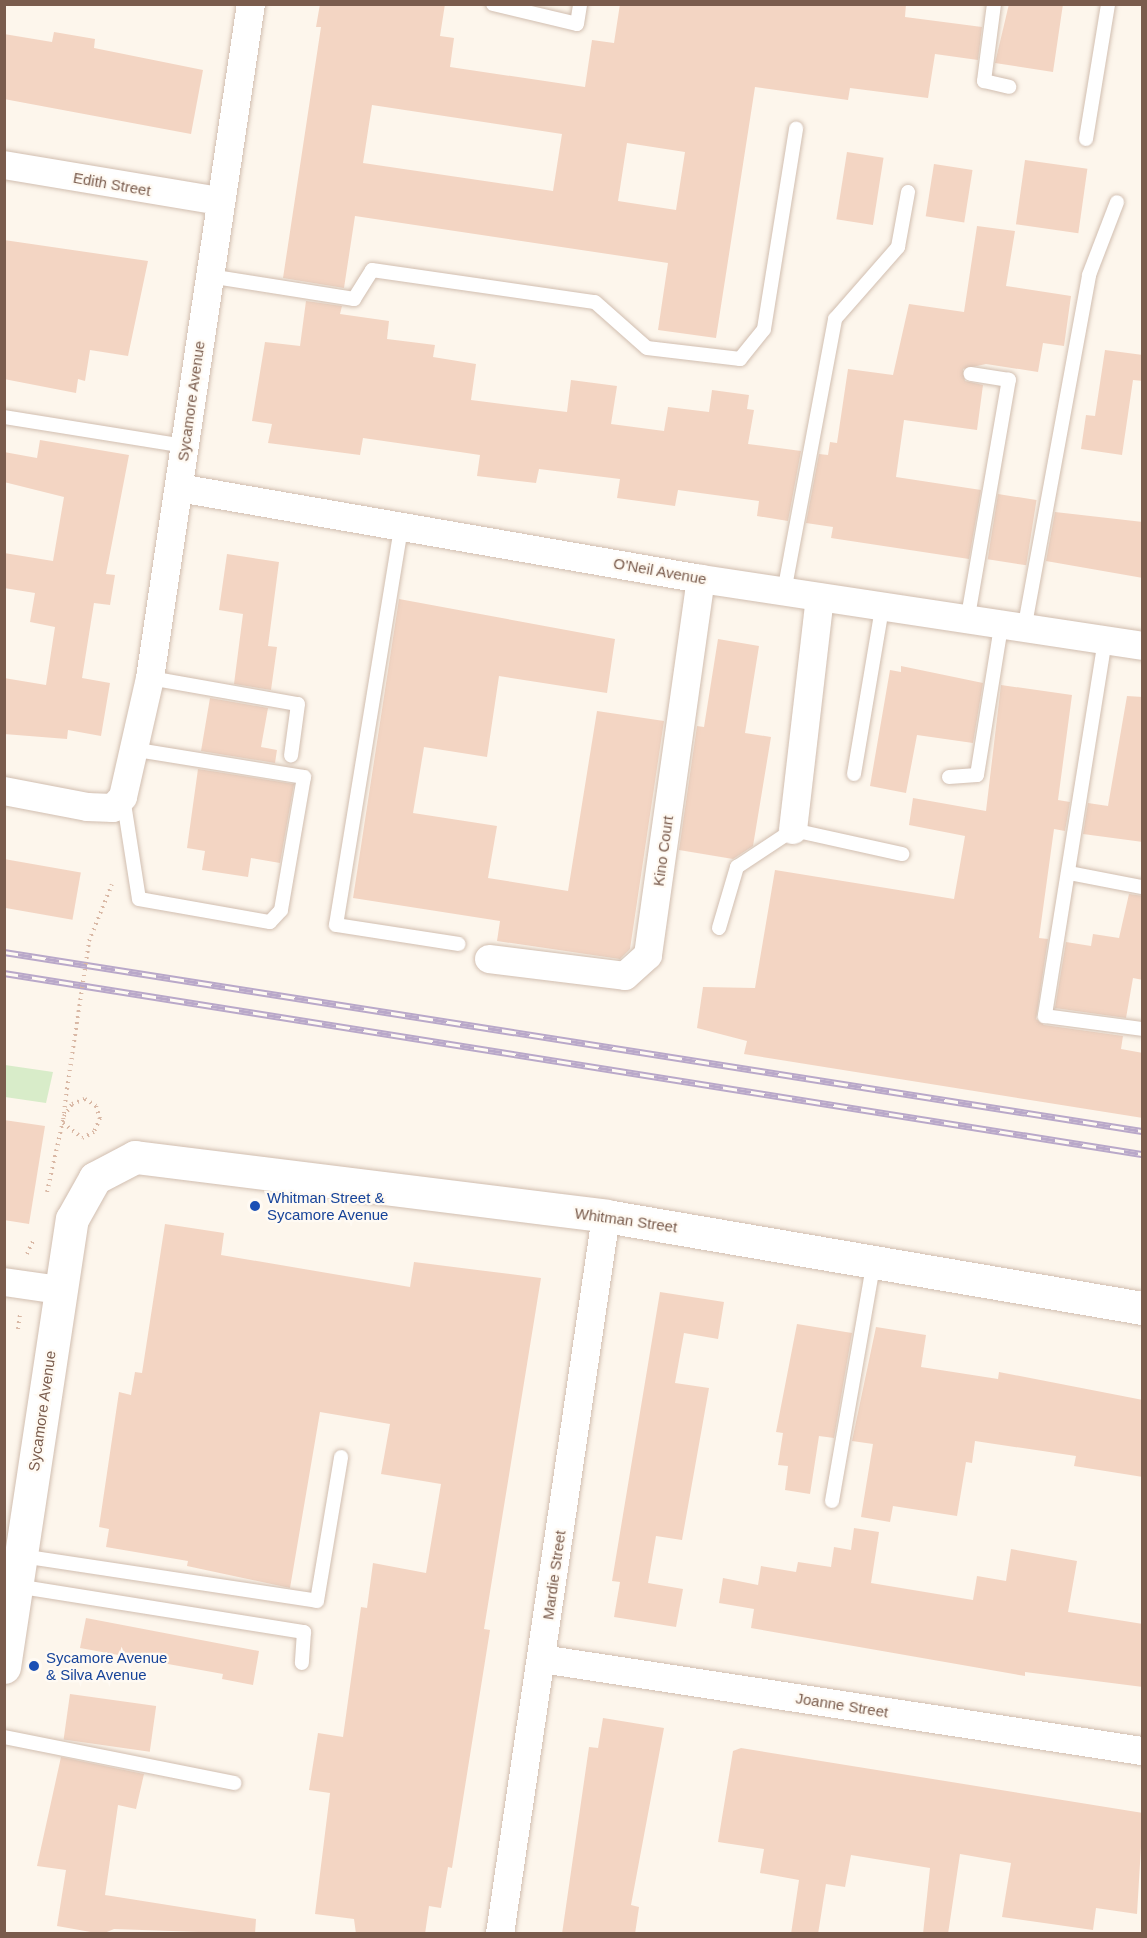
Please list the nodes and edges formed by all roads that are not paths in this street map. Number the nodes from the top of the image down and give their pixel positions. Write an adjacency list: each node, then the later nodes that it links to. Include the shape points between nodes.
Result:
1 (251, 4): 11 (street, Sycamore Avenue)
2 (493, 4): 3 (lane, via 577,24)
3 (580, 4)
4 (994, 4): 6 (lane, via 984,81)
5 (1108, 4): 8 (lane)
6 (1009, 87)
7 (796, 129): 13 (lane, via 764,329 740,360 646,348 595,302 372,270 354,299)
8 (1086, 139)
9 (4, 165): 11 (street, Edith Street)
10 (908, 192): 20 (lane, via 898,247 835,319)
11 (219, 201): 13 (street, Sycamore Avenue)
12 (1117, 202): 24 (lane, via 1089,275)
13 (209, 276): 16 (street, Sycamore Avenue)
14 (970, 374): 23 (lane, via 1009,380)
15 (4, 417): 16 (lane)
16 (185, 446): 17 (street, Sycamore Avenue)
17 (179, 488): 18 (street, O'Neil Avenue); 27 (street, Sycamore Avenue)
18 (401, 528): 19 (street, O'Neil Avenue); 39 (lane, via 336,925)
19 (701, 579): 20 (street, O'Neil Avenue); 40 (street, Kino Court, via 648,955 625,976)
20 (784, 592): 21 (street, O'Neil Avenue)
21 (820, 598): 22 (street, O'Neil Avenue); 34 (street)
22 (882, 608): 23 (street, O'Neil Avenue); 30 (lane)
23 (967, 622): 24 (street, O'Neil Avenue)
24 (1013, 628): 25 (street, O'Neil Avenue); 31 (lane, via 977,775)
25 (1105, 640): 26 (street, O'Neil Avenue); 36 (lane)
26 (1143, 646)
27 (150, 678): 28 (street, Sycamore Avenue); 29 (lane, via 298,704)
28 (138, 750): 33 (street, Sycamore Avenue); 33 (lane, via 304,777 281,910 270,922 138,899)
29 (291, 756)
30 (854, 774)
31 (949, 777)
32 (4, 791): 33 (street, via 96,808 113,808)
33 (123, 797)
34 (793, 830): 35 (lane); 38 (lane, via 736,867)
35 (902, 854)
36 (1069, 873): 37 (lane); 41 (lane, via 1045,1016)
37 (1143, 887)
38 (720, 928)
39 (459, 945)
40 (489, 959)
41 (1143, 1029)
42 (108, 1167): 43 (street, Whitman Street, via 135,1157 167,1160); 46 (street, Sycamore Avenue, via 83,1193 72,1219)
43 (606, 1216): 44 (street, Whitman Street); 51 (street, Mardie Street)
44 (874, 1259): 47 (street, Whitman Street); 49 (lane)
45 (4, 1282): 46 (street)
46 (60, 1290): 50 (street, Sycamore Avenue)
47 (1143, 1308)
48 (341, 1457): 50 (lane, via 317,1601)
49 (832, 1501)
50 (19, 1571): 52 (lane, via 304,1632); 53 (street, Sycamore Avenue)
51 (542, 1659): 55 (street, Joanne Street); 57 (street, Mardie Street)
52 (302, 1663)
53 (4, 1667)
54 (4, 1737): 56 (lane)
55 (1143, 1751)
56 (234, 1782)
57 (500, 1934)

